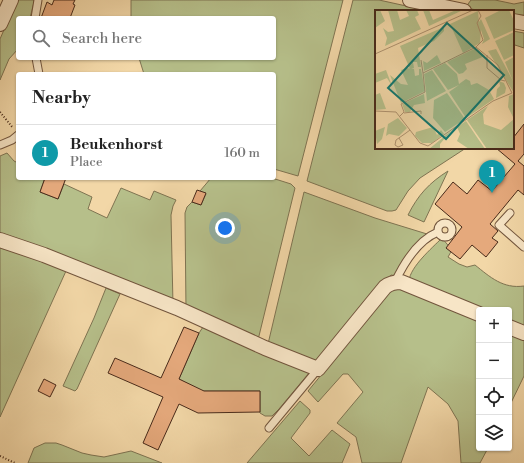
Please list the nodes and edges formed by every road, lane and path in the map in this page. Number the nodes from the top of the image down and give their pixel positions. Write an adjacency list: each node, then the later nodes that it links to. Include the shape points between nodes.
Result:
1 (11, 0): 8 (street)
2 (38, 0): 5 (lane)
3 (410, 0): 4 (street)
4 (459, 10)
5 (35, 16)
6 (514, 21): 7 (street)
7 (524, 23)
8 (0, 24)
9 (36, 60): 10 (lane)
10 (40, 72)
11 (0, 112): 12 (path)
12 (10, 123)
13 (16, 137): 14 (lane)
14 (0, 145)
15 (510, 213): 18 (lane, via 499,225)
16 (438, 232): 19 (lane, via 431,235 409,256)
17 (0, 240): 23 (street, via 177,308)
18 (524, 247)
19 (395, 282): 20 (street, via 401,282); 23 (street, via 385,287)
20 (476, 313)
21 (512, 327): 22 (street)
22 (524, 333)
23 (318, 370): 24 (lane)
24 (269, 428)
25 (0, 456): 26 (path)
26 (15, 463)

